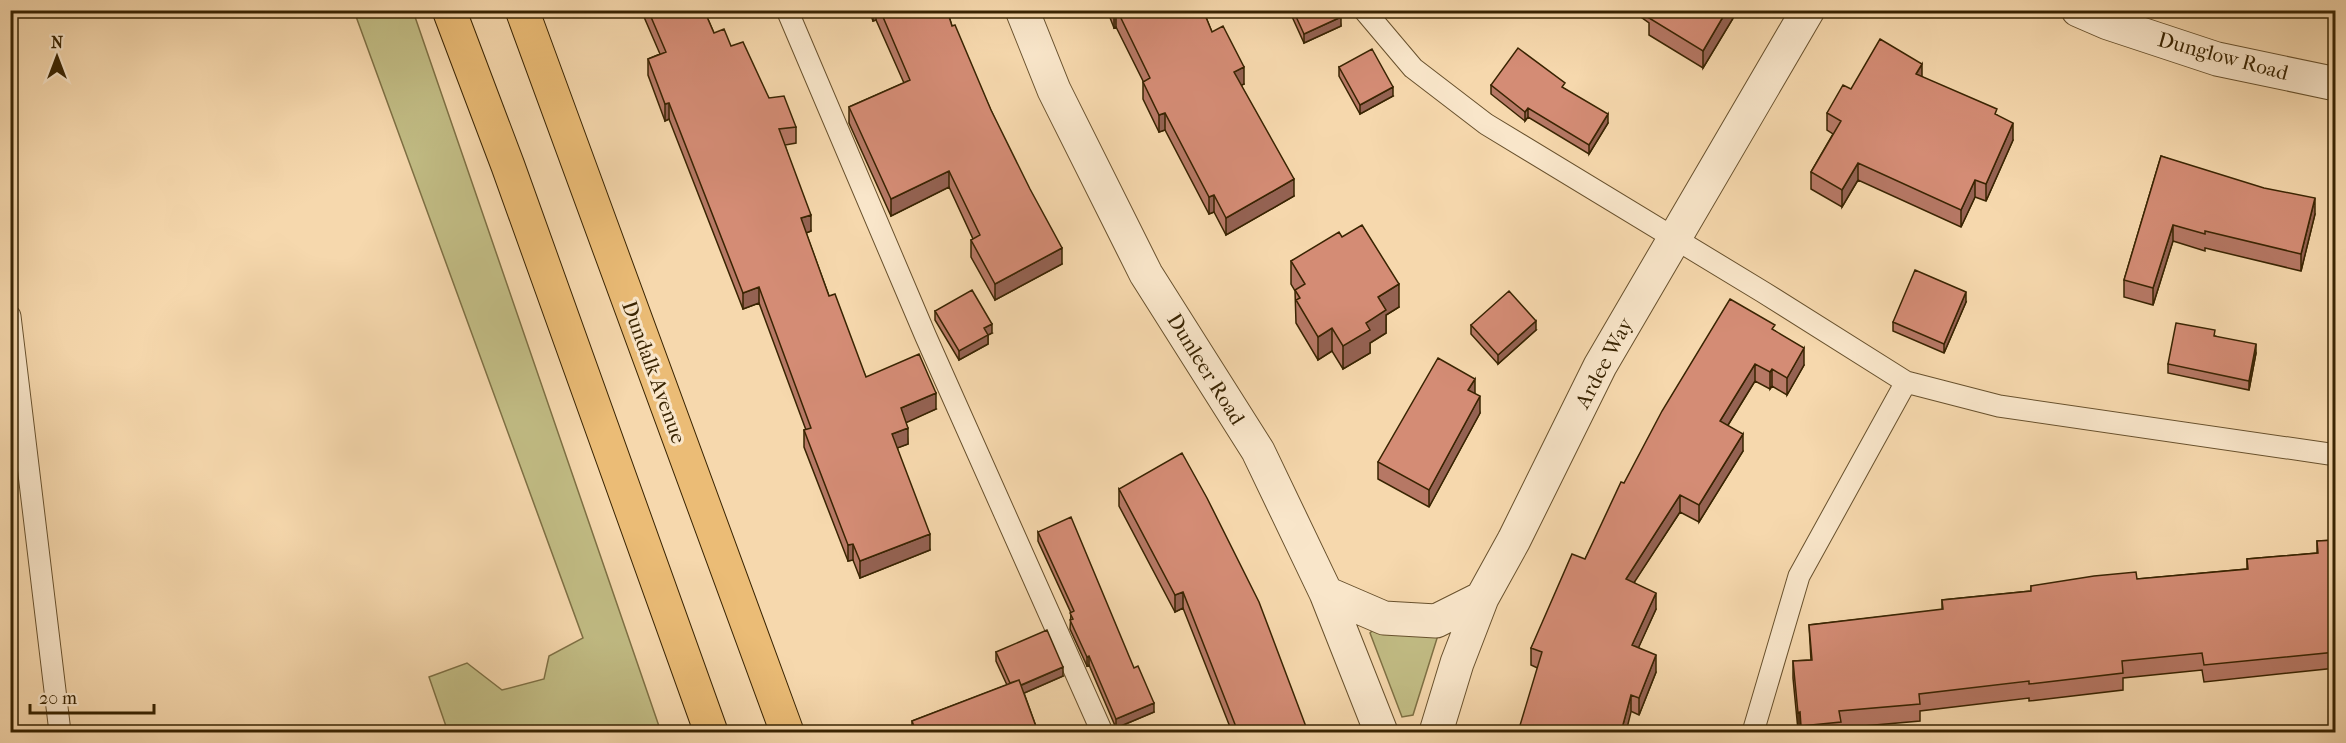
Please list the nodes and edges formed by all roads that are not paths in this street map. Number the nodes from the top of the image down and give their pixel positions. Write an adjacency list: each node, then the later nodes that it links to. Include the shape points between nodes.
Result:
1 (448, 10): 16 (main road)
2 (522, 10): 17 (main road, Dundalk Avenue)
3 (787, 10): 18 (lane, via 926,337)
4 (1022, 10): 13 (street, Dunleer Road, via 1054,90 1146,274 1258,451)
5 (1364, 10): 9 (lane, via 1413,68 1486,124)
6 (1808, 10): 9 (street, Ardee Way)
7 (2078, 10): 8 (street, Dunglow Road, via 2217,59)
8 (2336, 84)
9 (1675, 239): 11 (lane); 14 (street, Ardee Way, via 1600,366)
10 (10, 316): 15 (lane)
11 (1906, 382): 12 (lane, via 1999,406); 21 (lane, via 1799,576)
12 (2336, 455)
13 (1326, 593): 14 (street, via 1384,618 1436,621); 19 (street, Dunleer Road)
14 (1482, 598): 20 (street, Ardee Way)
15 (60, 732)
16 (711, 732)
17 (787, 732)
18 (1102, 732)
19 (1382, 732)
20 (1436, 732)
21 (1753, 732)

